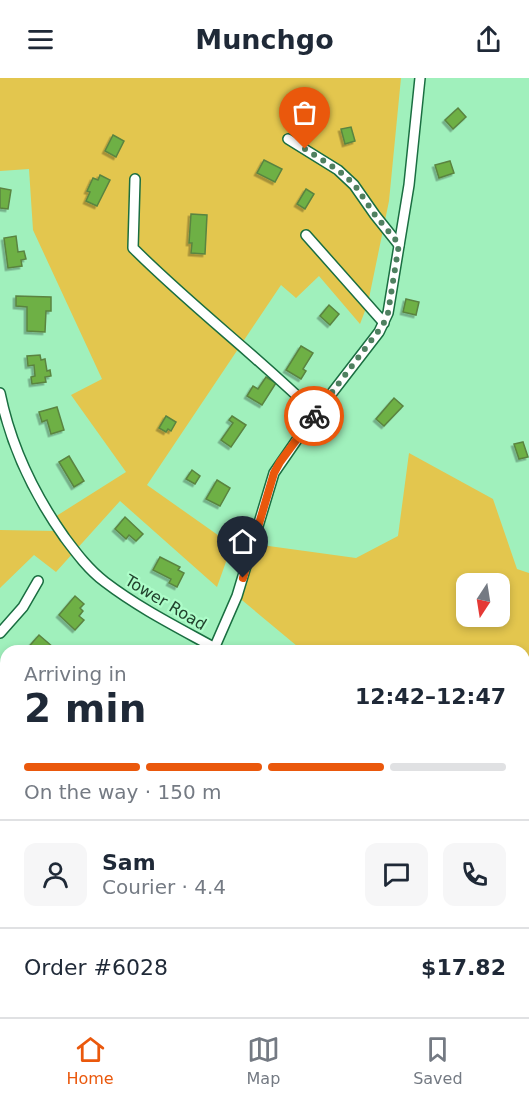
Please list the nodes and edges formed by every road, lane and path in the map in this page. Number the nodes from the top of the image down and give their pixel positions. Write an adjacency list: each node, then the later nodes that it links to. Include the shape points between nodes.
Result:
1 (420, 78): 5 (street)
2 (288, 139): 5 (street, via 331,164 354,184)
3 (135, 178): 8 (street, via 133,248)
4 (306, 235): 6 (street)
5 (399, 244): 6 (street)
6 (384, 323): 8 (street)
7 (0, 393): 11 (street, Tower Road, via 10,436 33,487 81,558 103,581 137,605)
8 (316, 414): 12 (street, via 274,473 237,596)
9 (38, 580): 10 (street, via 24,607)
10 (0, 633)
11 (205, 645)
12 (216, 645)

